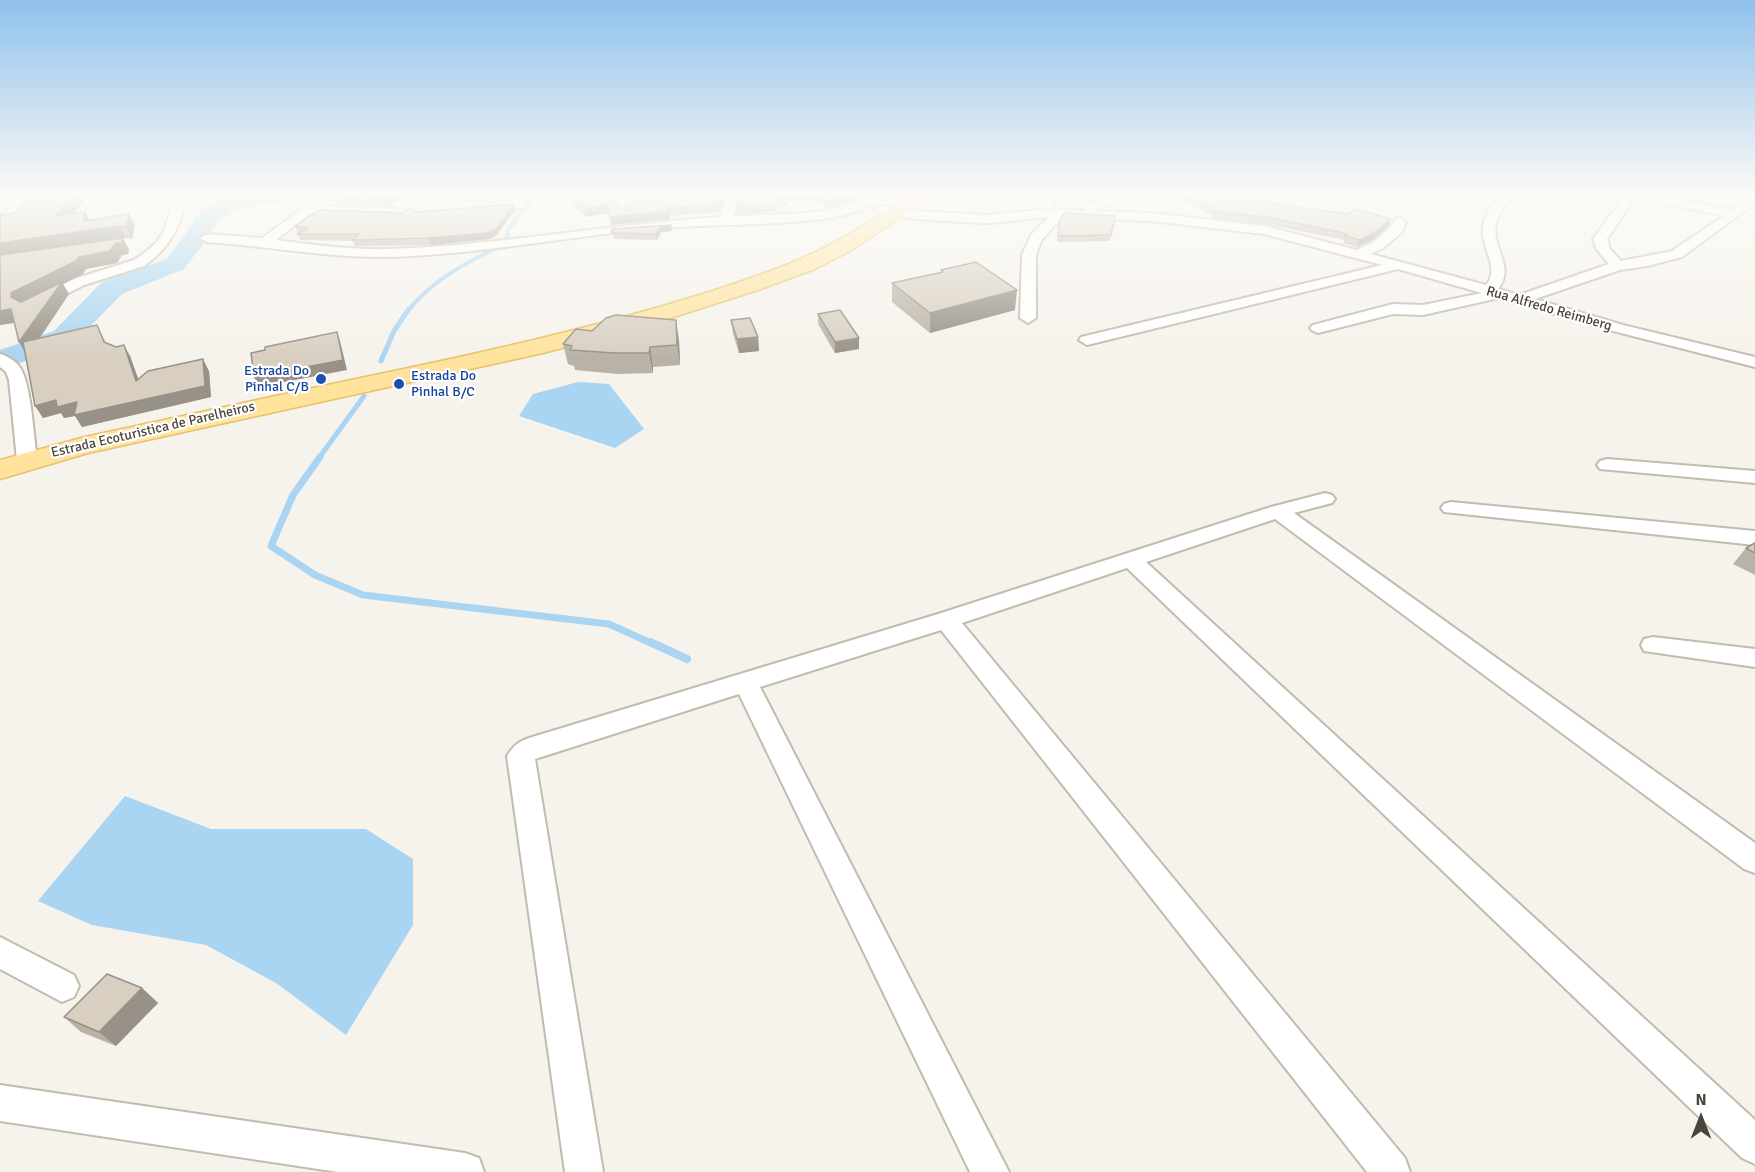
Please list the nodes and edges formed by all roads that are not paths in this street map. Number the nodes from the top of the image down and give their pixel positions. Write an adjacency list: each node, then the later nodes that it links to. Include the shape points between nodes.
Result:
1 (155, 250): 16 (street, via 147,258 79,282)
2 (315, 250): 3 (street, via 373,253)
3 (441, 250)
4 (838, 250): 24 (main road, Estrada Ecoturistica de Parelheiros, via 751,286 543,346)
5 (1031, 250): 17 (street)
6 (1339, 250): 11 (street, Rua Alfredo Reimberg)
7 (1367, 250): 11 (street)
8 (1493, 250): 14 (street, via 1499,275)
9 (1604, 250): 13 (street)
10 (1683, 250): 13 (street, via 1647,262)
11 (1357, 255): 12 (street, Rua Alfredo Reimberg)
12 (1398, 265): 14 (street, Rua Alfredo Reimberg); 19 (street)
13 (1618, 266): 15 (street)
14 (1494, 293): 15 (street, Rua Alfredo Reimberg); 18 (street, via 1423,310 1393,309)
15 (1519, 300): 20 (street, Rua Alfredo Reimberg)
16 (28, 308)
17 (1028, 318)
18 (1318, 328)
19 (1087, 340)
20 (1720, 354): 22 (street, Rua Alfredo Reimberg); 23 (street)
21 (1, 360): 24 (street, via 14,370 21,394)
22 (1755, 362)
23 (1755, 380)
24 (27, 453): 25 (main road, Estrada Ecoturistica de Parelheiros); 27 (main road, Estrada Ecoturistica de Parelheiros)
25 (0, 456)
26 (1607, 465): 28 (street)
27 (0, 470)
28 (1755, 477)
29 (1325, 499): 31 (street)
30 (1451, 508): 32 (street)
31 (1278, 511): 33 (street); 38 (street)
32 (1755, 538)
33 (1130, 559): 34 (street); 42 (street)
34 (946, 620): 37 (street); 46 (street)
35 (1653, 645): 36 (street)
36 (1755, 658)
37 (745, 681): 44 (street, via 529,748 521,756); 45 (street)
38 (1755, 860)
39 (0, 952): 40 (street)
40 (62, 986)
41 (0, 1103): 43 (street)
42 (1755, 1145)
43 (465, 1172)
44 (584, 1172)
45 (990, 1172)
46 (1391, 1172)

